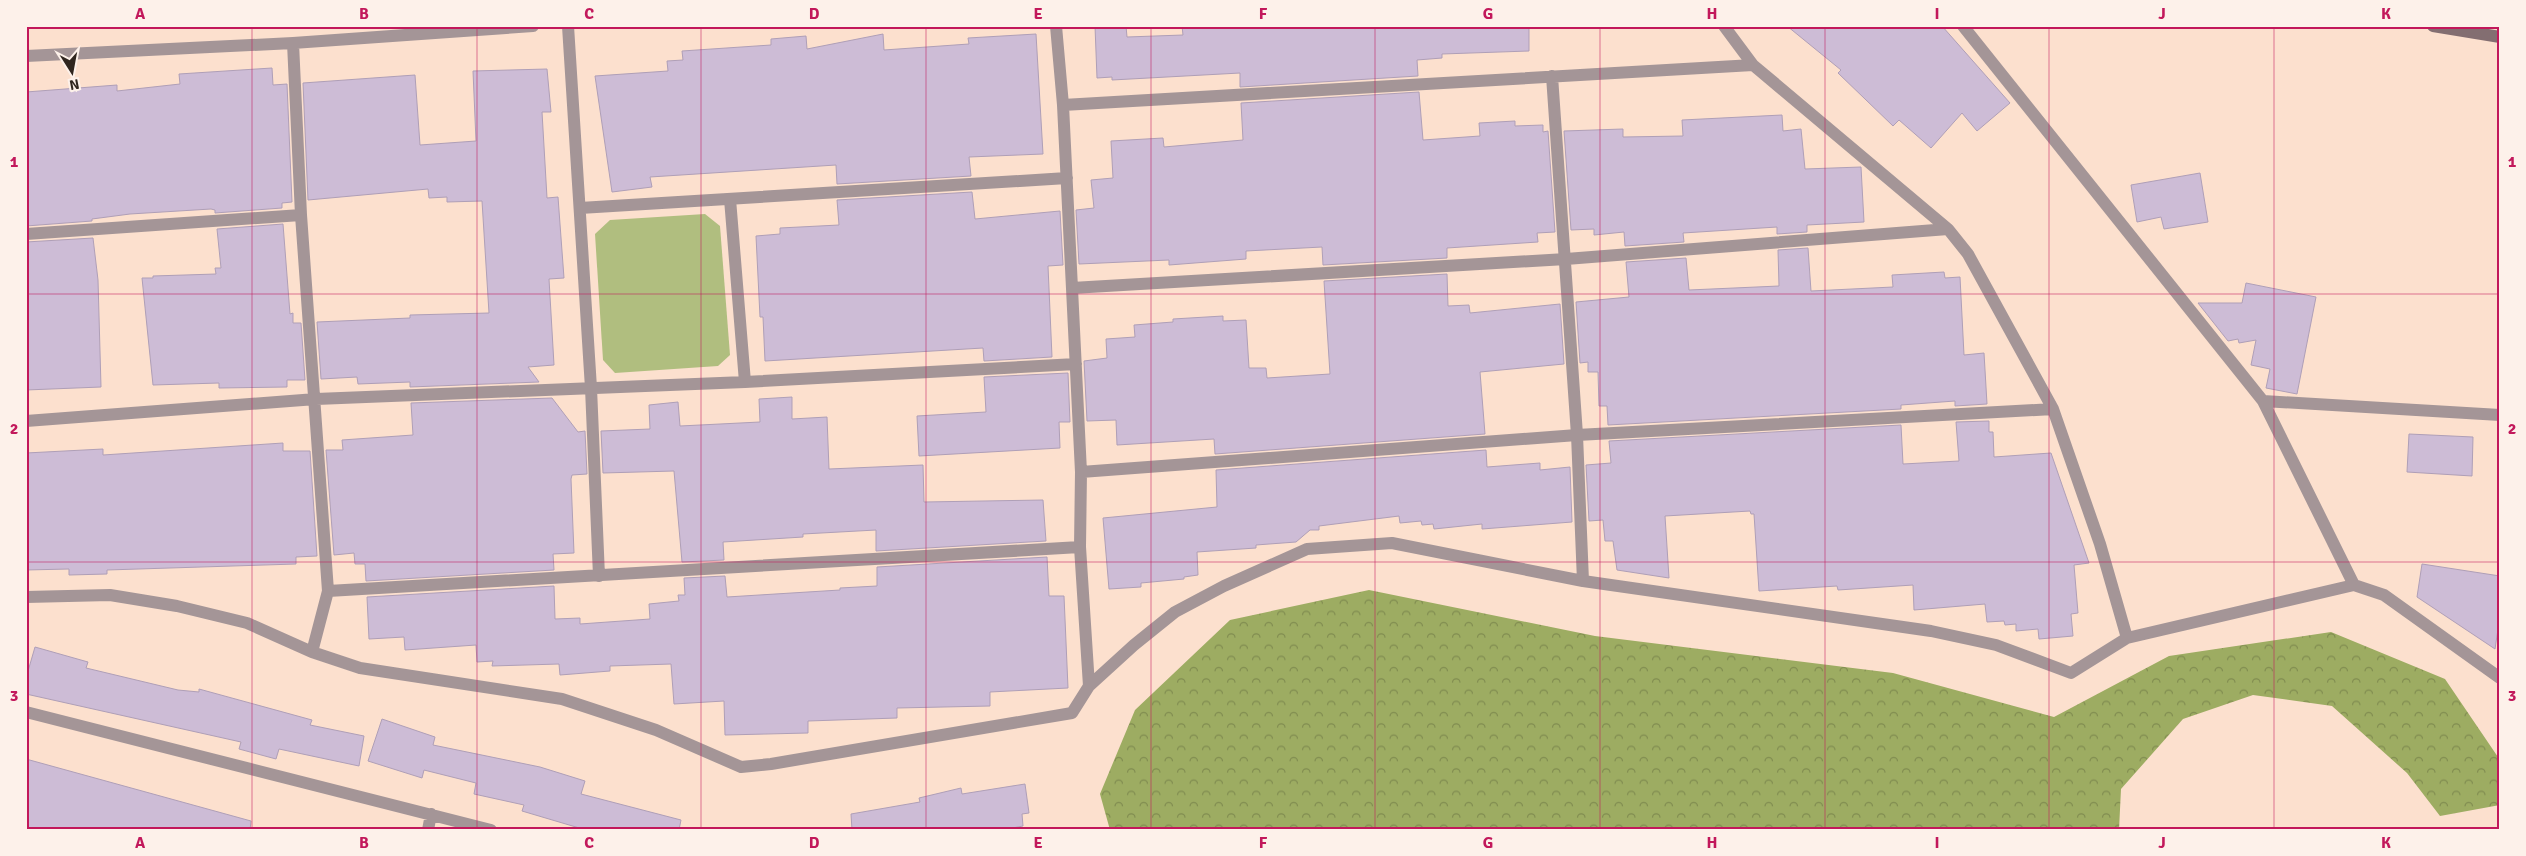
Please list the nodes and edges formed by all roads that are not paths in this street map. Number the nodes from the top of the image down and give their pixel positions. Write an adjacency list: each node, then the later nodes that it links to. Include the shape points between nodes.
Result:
1 (533, 26): 8 (street)
2 (568, 26): 15 (street)
3 (1056, 26): 12 (street)
4 (1724, 26): 10 (street)
5 (1963, 26): 25 (street)
6 (2433, 26): 7 (main road)
7 (2500, 37)
8 (293, 43): 9 (street); 16 (street)
9 (26, 56)
10 (1753, 65): 11 (street); 17 (street)
11 (1552, 76): 12 (street); 19 (street)
12 (1063, 105): 13 (street)
13 (1067, 178): 14 (street); 20 (street)
14 (730, 199): 15 (street); 22 (street)
15 (580, 208): 23 (street)
16 (301, 215): 18 (street); 24 (street)
17 (1948, 229): 19 (street); 26 (street, via 1968,254)
18 (26, 234)
19 (1566, 259): 20 (street); 29 (street)
20 (1072, 288): 21 (street)
21 (1076, 364): 22 (street); 30 (street)
22 (745, 382): 23 (street)
23 (591, 388): 24 (street); 32 (street)
24 (316, 400): 28 (street); 35 (street)
25 (2263, 401): 27 (street); 34 (street)
26 (2053, 409): 29 (street); 37 (street, via 2100,544)
27 (2500, 415)
28 (26, 421)
29 (1577, 435): 30 (street); 33 (street)
30 (1081, 472): 31 (street)
31 (1080, 548): 32 (street); 40 (street)
32 (600, 576): 35 (street)
33 (1583, 581): 37 (street, via 1931,631 1996,645 2071,673); 40 (street, via 1392,543 1307,549 1175,612)
34 (2354, 585): 37 (street); 39 (street, via 2384,595)
35 (328, 591): 38 (street)
36 (26, 598): 38 (street, via 110,595 177,606 247,623)
37 (2127, 638)
38 (312, 652): 40 (street, via 360,668 562,699 656,730 741,766 771,764 1072,713)
39 (2500, 678)
40 (1089, 686)
41 (26, 712): 42 (street)
42 (431, 814): 43 (street); 44 (street)
43 (428, 830)
44 (491, 830)

